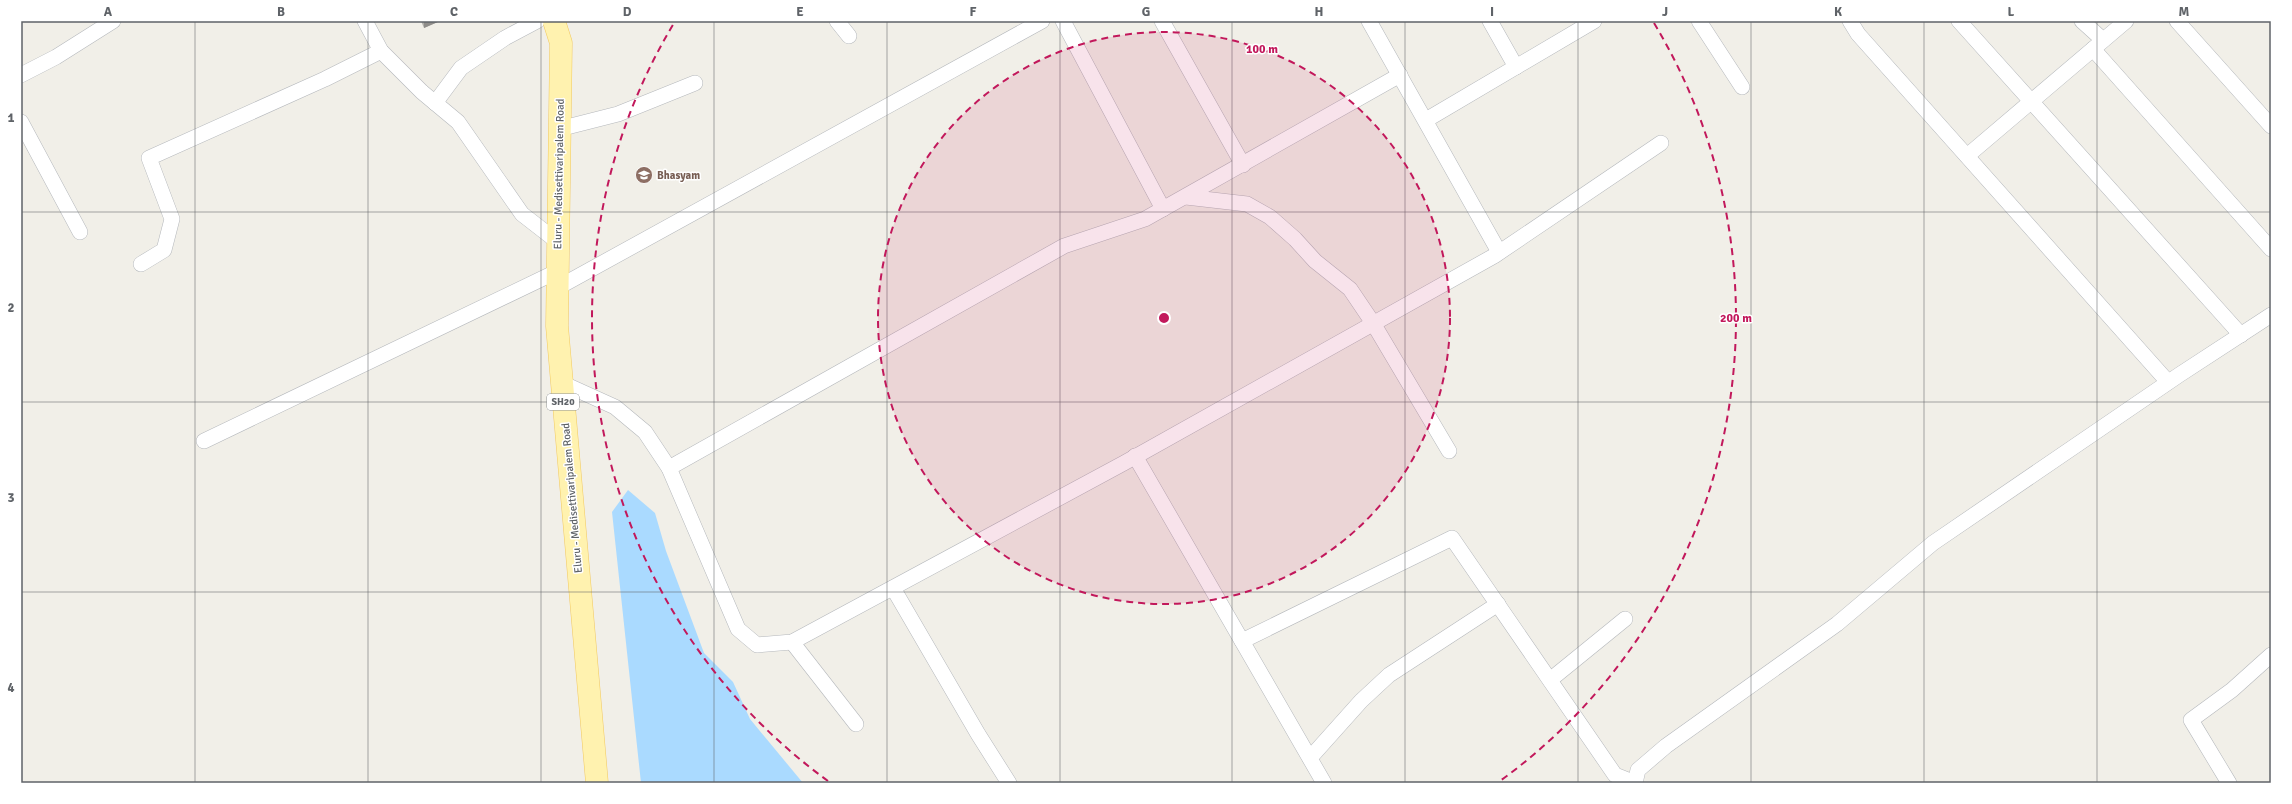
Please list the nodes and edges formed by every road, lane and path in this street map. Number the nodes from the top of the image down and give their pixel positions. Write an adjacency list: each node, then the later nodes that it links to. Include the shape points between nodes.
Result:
1 (112, 21): 24 (street, via 56,57)
2 (365, 21): 22 (street)
3 (537, 21): 29 (street, via 505,38 461,68)
4 (554, 21): 20 (main road, Eluru - Medisettivaripalem Road / SH20)
5 (569, 21): 20 (main road)
6 (837, 21): 19 (street)
7 (1042, 21): 44 (street)
8 (1063, 21): 38 (street)
9 (1162, 21): 36 (street)
10 (1369, 21): 25 (street)
11 (1490, 21): 23 (street)
12 (1594, 21): 23 (street)
13 (1699, 21): 27 (street)
14 (1850, 21): 35 (street, via 1858,34)
15 (1959, 21): 28 (street)
16 (2082, 21): 21 (street)
17 (2126, 21): 21 (street)
18 (2177, 21): 32 (street)
19 (849, 36)
20 (561, 43): 33 (main road, Eluru - Medisettivaripalem Road / SH20)
21 (2098, 45): 28 (street); 41 (street)
22 (381, 51): 29 (street); 43 (street, via 149,158 172,219 164,250)
23 (1516, 67): 30 (street)
24 (21, 75)
25 (1400, 75): 30 (street); 36 (street)
26 (695, 83): 33 (street, via 618,114)
27 (1742, 87)
28 (2031, 102): 35 (street); 47 (street)
29 (435, 103): 40 (street, via 458,122 522,214)
30 (1426, 120): 42 (street)
31 (21, 122): 39 (street)
32 (2271, 126)
33 (559, 129): 40 (main road, Eluru - Medisettivaripalem Road / SH20)
34 (1661, 143): 42 (street)
35 (1967, 156): 48 (street)
36 (1243, 165): 37 (street)
37 (1186, 197): 38 (street); 46 (street, via 1247,204 1270,217 1315,261 1350,289)
38 (1163, 209): 53 (street, via 1111,232 1064,246)
39 (80, 232)
40 (558, 242): 44 (main road, Eluru - Medisettivaripalem Road / SH20)
41 (2271, 249)
42 (1499, 252): 46 (street)
43 (141, 264)
44 (558, 280): 49 (main road, Eluru - Medisettivaripalem Road / SH20, via 557,326); 50 (street)
45 (2271, 315): 47 (street)
46 (1373, 323): 51 (street); 52 (street)
47 (2241, 335): 48 (street)
48 (2168, 382): 66 (street, via 1933,543 1837,624 1666,746 1638,770)
49 (562, 383): 53 (street, via 615,407 645,432); 63 (main road, Eluru - Medisettivaripalem Road / SH20)
50 (204, 441)
51 (1449, 450)
52 (1135, 456): 54 (street); 57 (street)
53 (669, 468): 58 (street, via 738,629 758,644)
54 (893, 588): 58 (street); 64 (street)
55 (1498, 604): 57 (street, via 1452,538); 60 (street); 62 (street, via 1389,675 1361,701)
56 (1625, 619): 60 (street)
57 (1242, 641): 62 (street)
58 (792, 642): 61 (street)
59 (2271, 655): 67 (street, via 2232,690 2191,720)
60 (1550, 680): 66 (street, via 1615,775)
61 (856, 724)
62 (1310, 758): 65 (street)
63 (597, 783)
64 (1009, 783)
65 (1324, 783)
66 (1635, 783)
67 (2229, 783)

